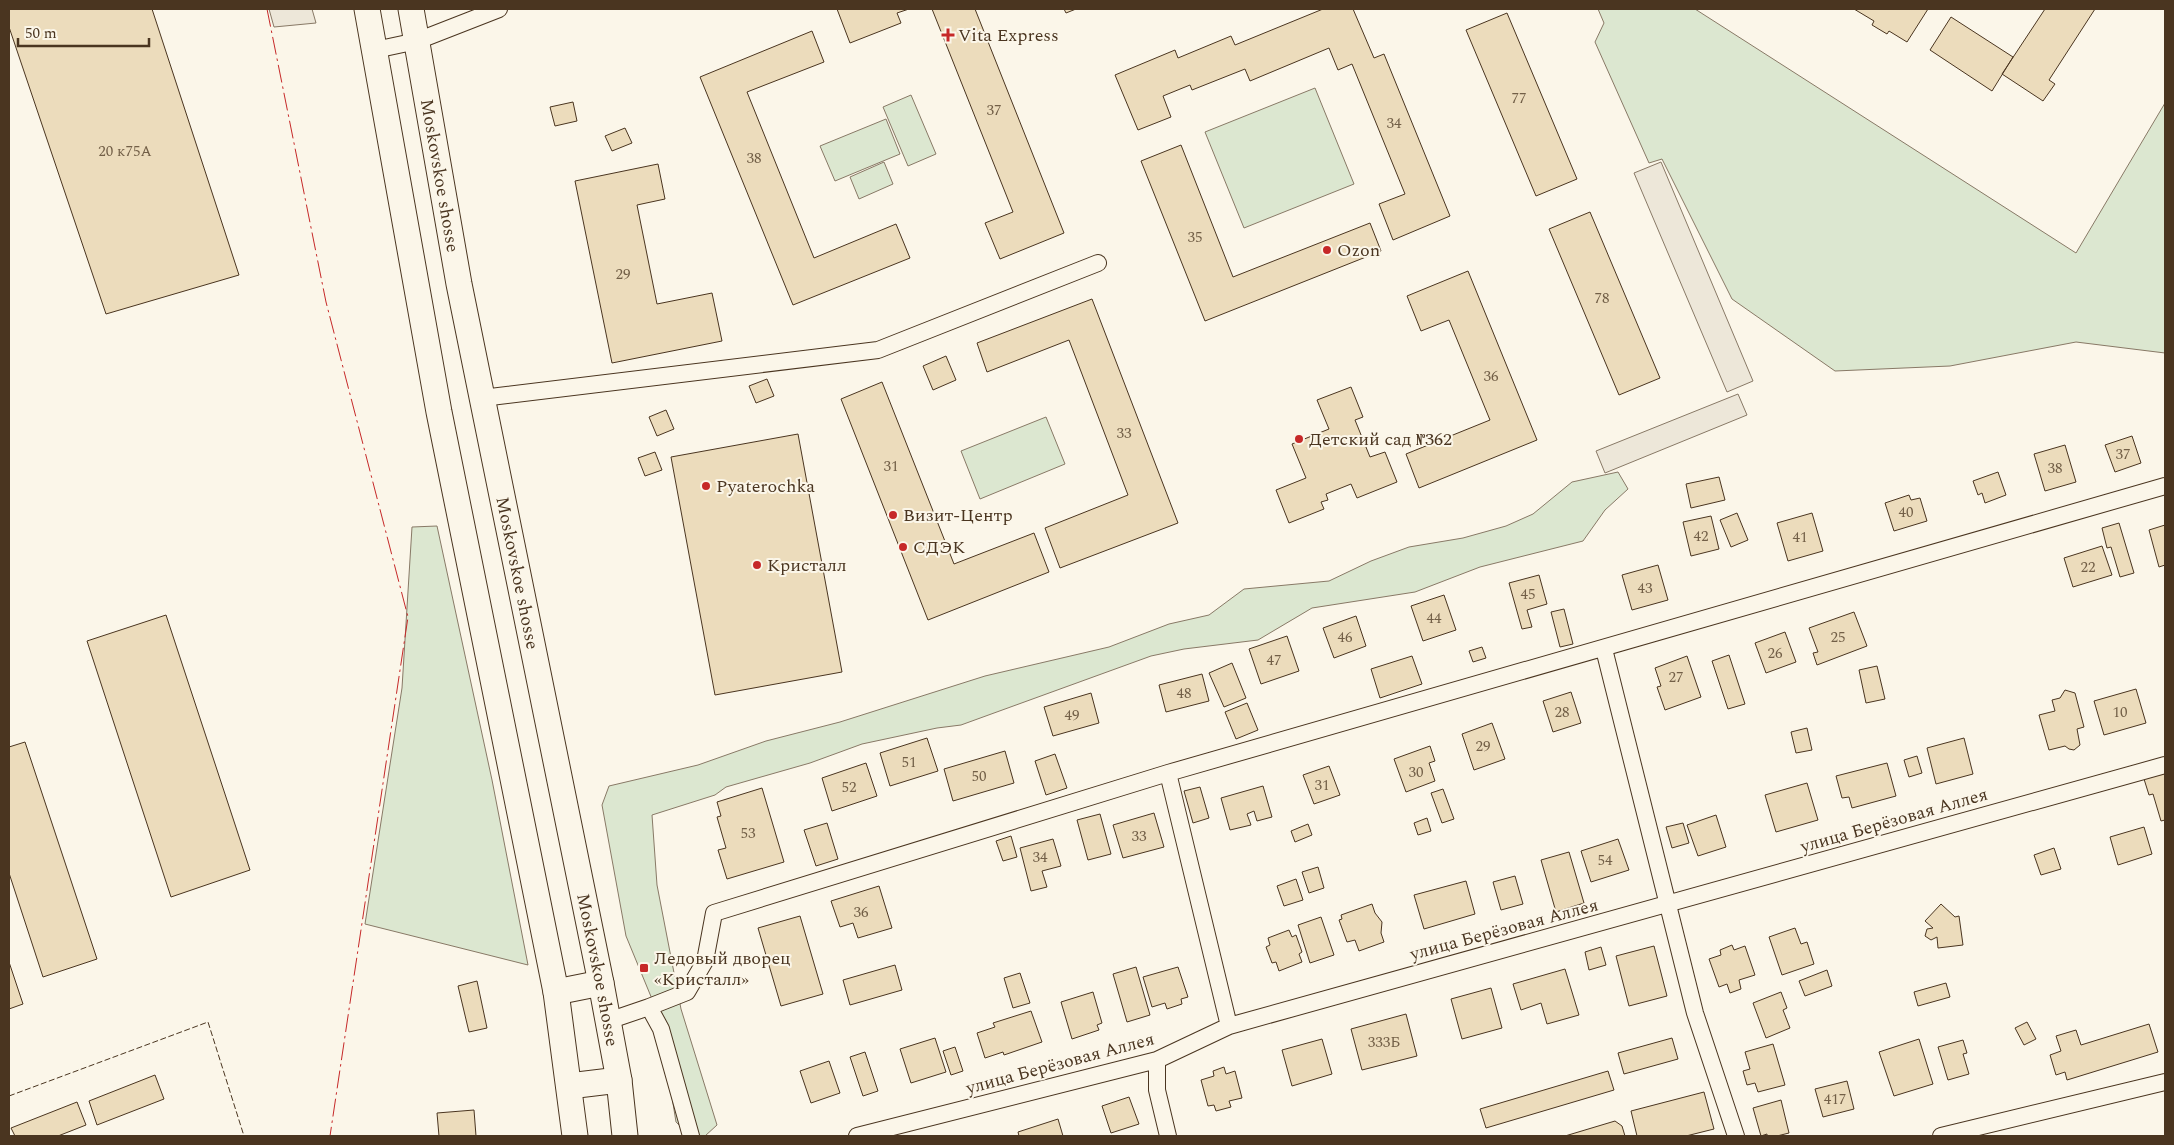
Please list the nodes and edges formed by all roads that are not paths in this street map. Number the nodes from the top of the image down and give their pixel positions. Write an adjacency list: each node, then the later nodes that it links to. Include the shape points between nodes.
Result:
1 (367, 9): 5 (main road)
2 (411, 9): 4 (main road, Moskovskoe shosse)
3 (499, 9): 4 (street)
4 (417, 41): 5 (street); 7 (main road, Moskovskoe shosse)
5 (375, 50): 14 (main road, via 440,421)
6 (1098, 263): 7 (street, via 878,350)
7 (482, 398): 13 (main road, Moskovskoe shosse)
8 (2165, 486): 9 (street)
9 (1604, 648): 11 (street); 12 (street)
10 (2165, 765): 12 (street, улица Берёзовая Аллея)
11 (1168, 773): 15 (street, via 714,913 705,961 687,992); 17 (street)
12 (1667, 905): 17 (street, улица Берёзовая Аллея); 29 (street, via 1695,1013)
13 (601, 983): 14 (main road); 16 (main road, Moskovskoe shosse)
14 (556, 992): 21 (main road)
15 (649, 1007): 16 (street); 22 (street, via 661,1029)
16 (608, 1022): 19 (main road, Moskovskoe shosse)
17 (1229, 1026): 18 (street, улица Берёзовая Аллея)
18 (1157, 1060): 27 (street, улица Берёзовая Аллея); 28 (street, via 1157,1090)
19 (619, 1080): 21 (main road); 24 (main road, Moskovskoe shosse)
20 (2165, 1082): 30 (street)
21 (569, 1086): 23 (main road)
22 (680, 1100): 25 (street); 26 (street)
23 (575, 1136)
24 (625, 1136)
25 (683, 1136)
26 (692, 1136)
27 (857, 1136)
28 (1168, 1136)
29 (1736, 1136)
30 (1941, 1136)

